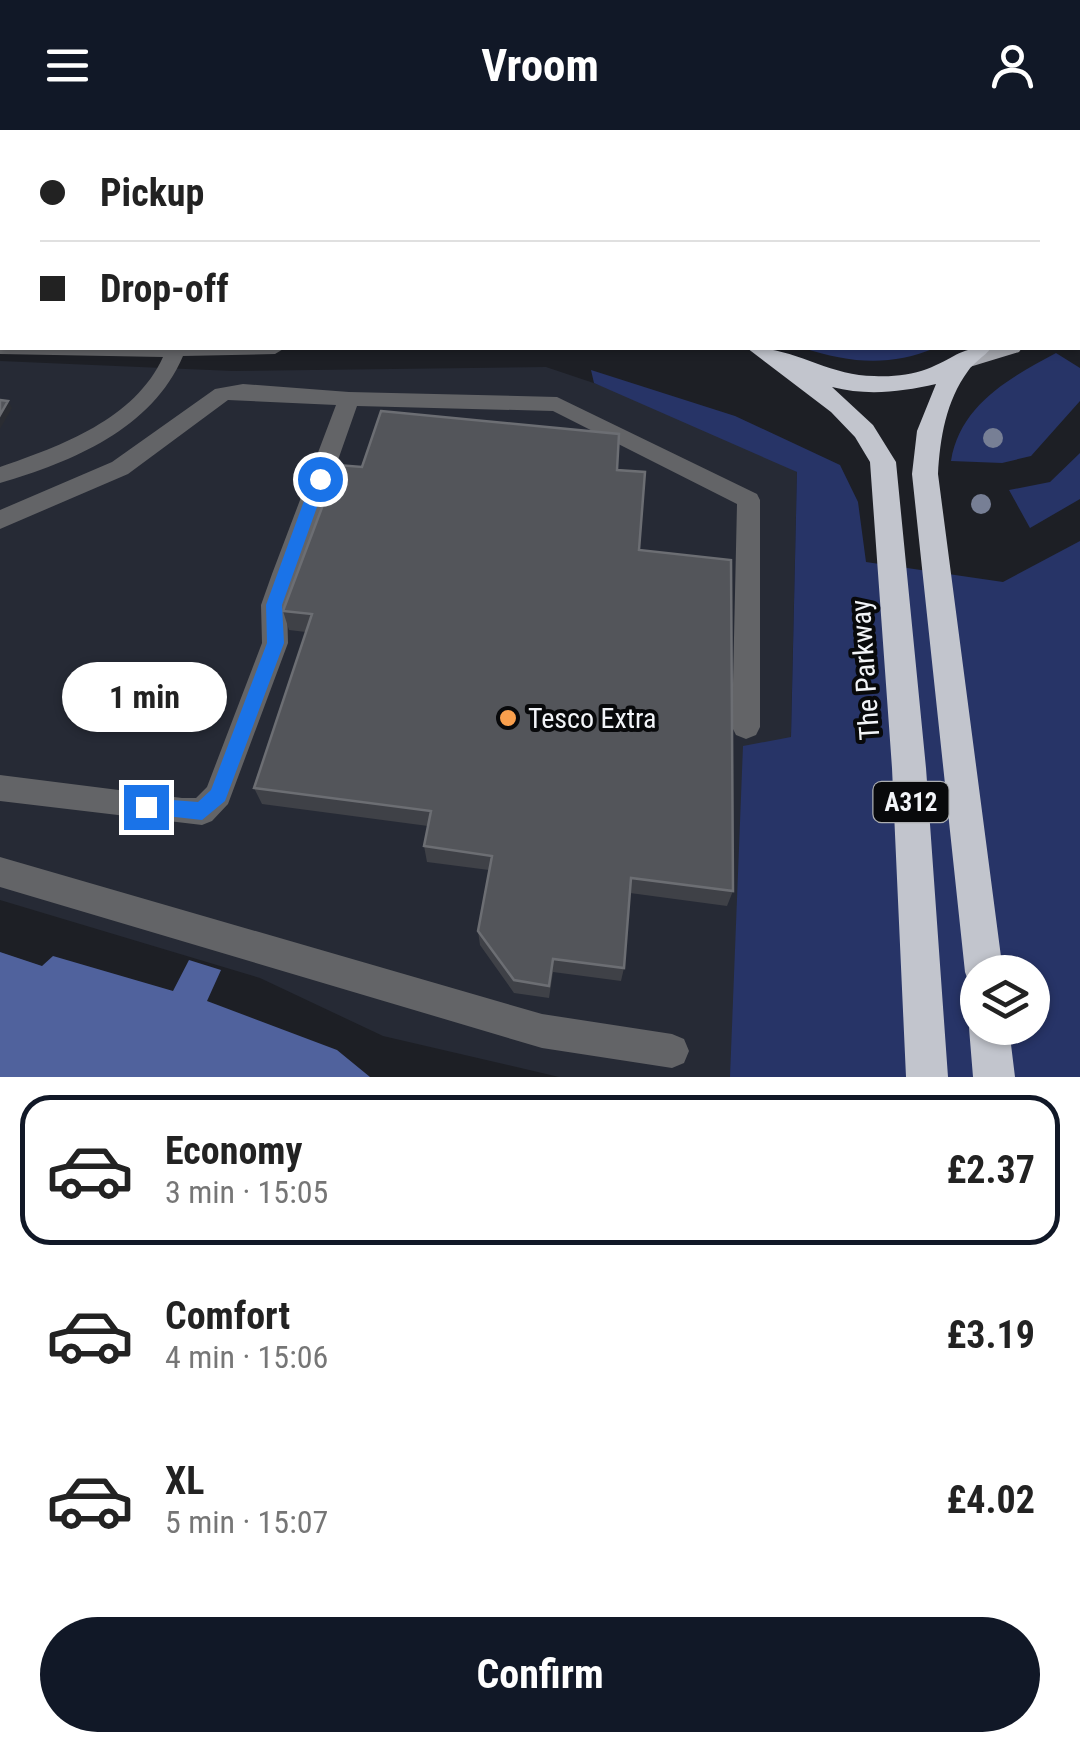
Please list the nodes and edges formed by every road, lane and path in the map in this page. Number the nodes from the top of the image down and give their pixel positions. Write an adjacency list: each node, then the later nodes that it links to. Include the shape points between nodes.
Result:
1 (175, 350): 7 (street, via 156,386 106,430)
2 (1004, 350): 4 (main road)
3 (770, 355): 4 (highway, via 852,382 895,384 933,377); 16 (highway, The Parkway / A312, via 832,398 872,438 883,462)
4 (967, 359): 13 (highway, A312, via 933,412 925,474)
5 (349, 399): 9 (street, via 222,394 120,468); 10 (street, via 558,404 750,500); 11 (street, via 284,574 274,605 275,643 218,795 202,812 182,812)
6 (0, 453): 7 (street)
7 (29, 466): 8 (street)
8 (0, 476)
9 (0, 520)
10 (746, 727)
11 (0, 788)
12 (0, 872): 15 (street, via 542,1031)
13 (982, 955)
14 (991, 1045): 17 (highway)
15 (672, 1051)
16 (927, 1077)
17 (994, 1077)

